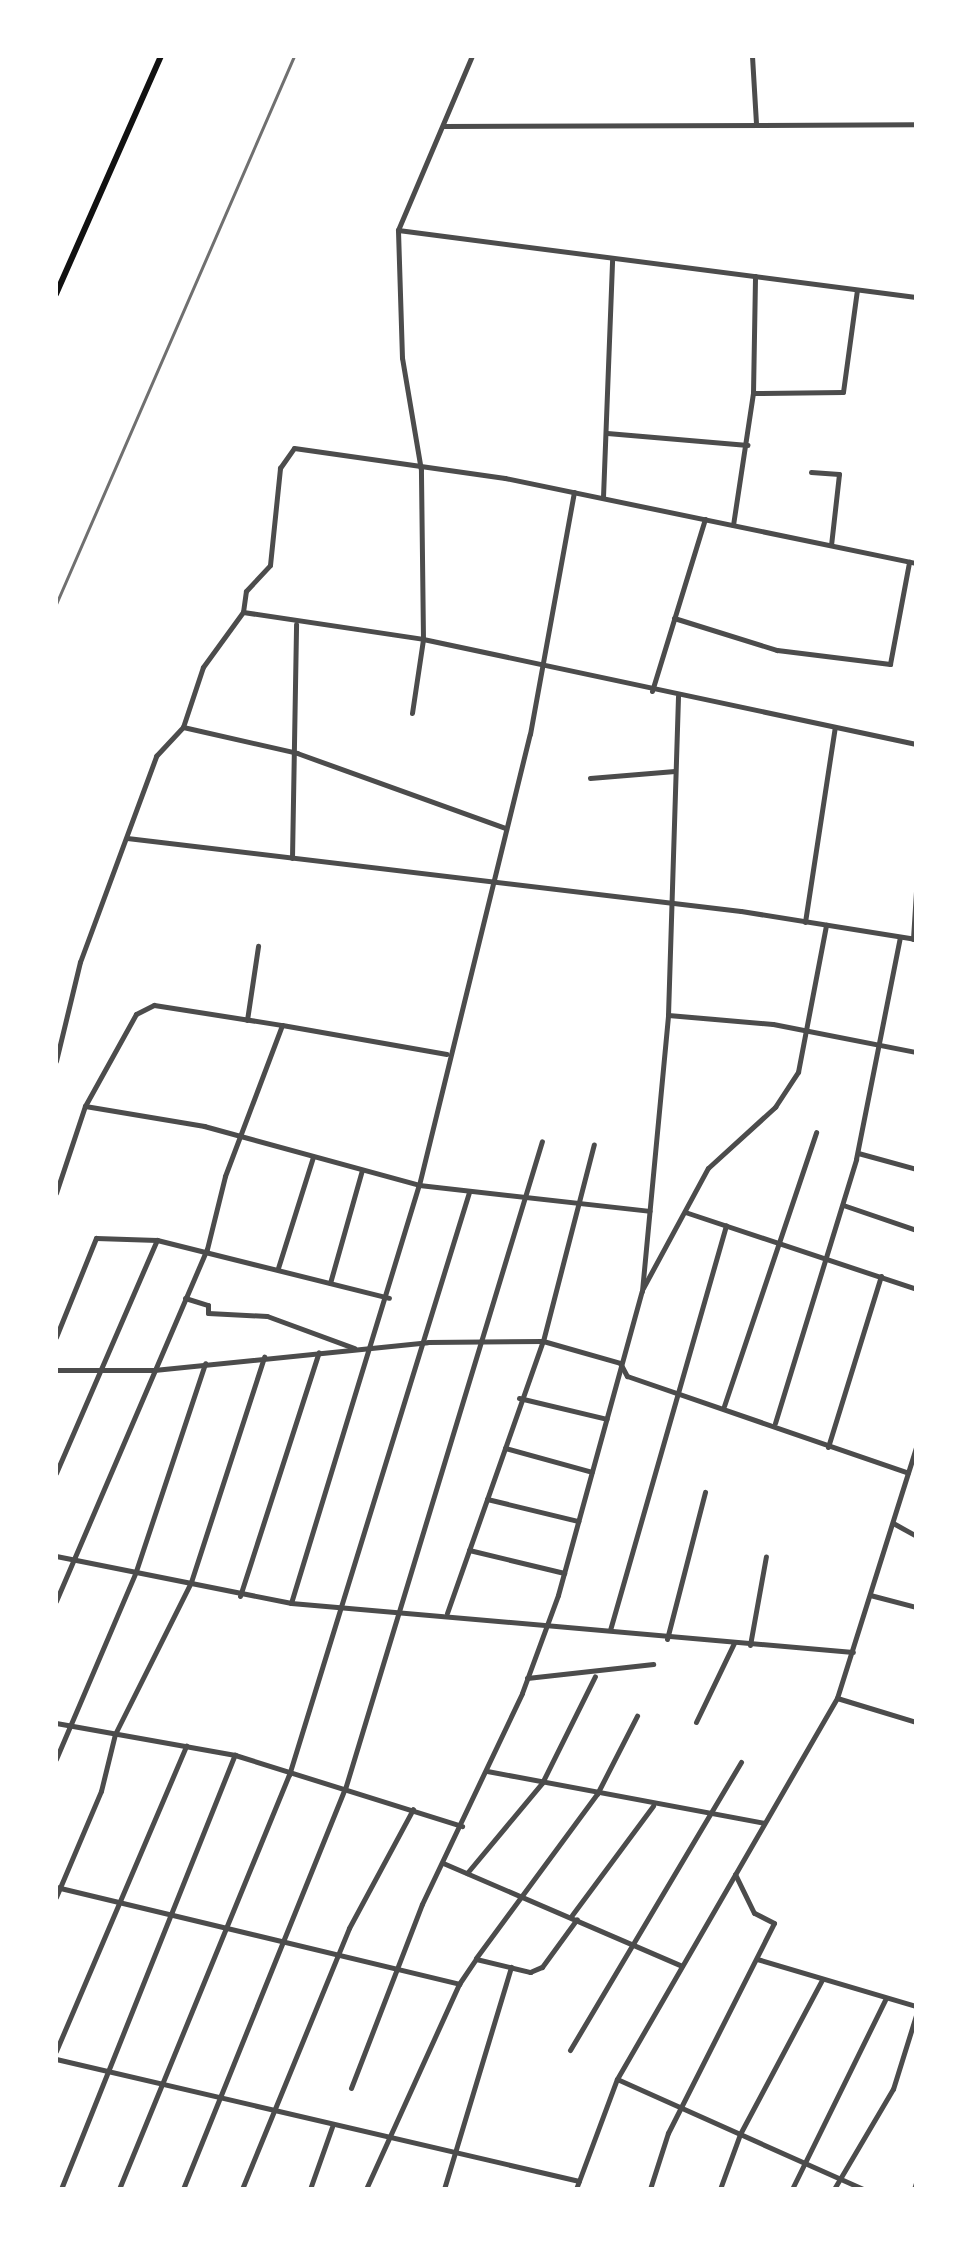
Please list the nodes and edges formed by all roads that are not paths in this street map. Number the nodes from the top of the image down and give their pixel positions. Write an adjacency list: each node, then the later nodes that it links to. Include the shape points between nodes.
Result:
1 (161, 56): 11 (main road)
2 (472, 56): 6 (street)
3 (752, 56): 4 (street)
4 (756, 123): 5 (street); 6 (street)
5 (916, 124)
6 (443, 126): 7 (street)
7 (398, 230): 8 (street); 16 (street, via 402,358)
8 (612, 258): 9 (street); 14 (street)
9 (755, 276): 10 (street); 13 (street)
10 (857, 290): 12 (street); 13 (street, via 843,392)
11 (56, 294)
12 (916, 297)
13 (753, 393): 15 (street)
14 (607, 433): 15 (street); 19 (street)
15 (747, 445): 21 (street)
16 (421, 470): 18 (street); 24 (street, via 294,448 280,468 270,565 246,591); 27 (street)
17 (811, 472): 22 (street, via 839,474)
18 (574, 492): 19 (street); 28 (street)
19 (603, 497): 20 (street)
20 (705, 519): 21 (street); 25 (street)
21 (733, 525): 22 (street)
22 (831, 545): 23 (street)
23 (913, 563): 25 (street, via 890,664 777,650)
24 (243, 612): 26 (street); 32 (street, via 203,667)
25 (674, 618): 29 (street)
26 (296, 624): 27 (street); 35 (street)
27 (423, 639): 28 (street); 31 (street)
28 (541, 664): 29 (street); 38 (street)
29 (652, 691): 30 (street)
30 (678, 696): 33 (street); 36 (street)
31 (412, 713)
32 (183, 727): 35 (street); 39 (street, via 156,756)
33 (835, 727): 34 (street); 44 (street)
34 (916, 744)
35 (297, 753): 38 (street); 40 (street)
36 (675, 771): 37 (street); 43 (street)
37 (590, 778)
38 (505, 828): 41 (street)
39 (127, 838): 40 (street); 56 (street, via 80,962)
40 (292, 858): 41 (street)
41 (490, 885): 43 (street); 55 (street)
42 (916, 891): 47 (street)
43 (671, 903): 44 (street); 49 (street)
44 (805, 922): 45 (street)
45 (826, 925): 46 (street); 52 (street)
46 (900, 937): 47 (street); 53 (street)
47 (914, 939)
48 (258, 946): 50 (street)
49 (668, 1015): 52 (street); 72 (street)
50 (247, 1020): 51 (street); 57 (street, via 145,1007)
51 (282, 1025): 55 (street); 59 (street)
52 (809, 1031): 53 (street); 73 (street, via 786,1094 708,1168)
53 (881, 1044): 54 (street); 62 (street)
54 (916, 1052)
55 (446, 1054): 66 (street)
56 (56, 1061)
57 (85, 1106): 59 (street); 68 (street)
58 (816, 1132): 77 (street)
59 (239, 1138): 63 (street); 78 (street)
60 (542, 1141): 69 (street)
61 (594, 1144): 71 (street)
62 (858, 1153): 64 (street); 70 (street)
63 (313, 1157): 65 (street); 80 (street)
64 (916, 1169)
65 (362, 1170): 66 (street); 82 (street)
66 (419, 1185): 67 (street); 86 (street)
67 (469, 1192): 69 (street); 89 (street)
68 (56, 1193)
69 (528, 1200): 71 (street); 90 (street)
70 (843, 1205): 75 (street); 79 (street)
71 (579, 1206): 72 (street); 88 (street)
72 (650, 1211): 84 (street)
73 (685, 1212): 74 (street); 84 (street)
74 (726, 1225): 77 (street); 100 (street)
75 (916, 1230)
76 (157, 1240): 78 (street); 87 (street, via 96,1238); 99 (street)
77 (778, 1242): 79 (street); 102 (street)
78 (207, 1249): 80 (street); 85 (street)
79 (828, 1258): 81 (street); 104 (street)
80 (278, 1268): 82 (street)
81 (881, 1276): 83 (street); 105 (street)
82 (330, 1283): 86 (street)
83 (916, 1289)
84 (642, 1291): 96 (street)
85 (185, 1298): 91 (street, via 208,1305 208,1313 267,1316); 98 (street)
86 (389, 1298): 92 (street)
87 (56, 1337)
88 (543, 1341): 90 (street); 96 (street); 101 (street)
89 (428, 1342): 90 (street); 92 (street); 126 (street)
90 (485, 1342): 129 (street)
91 (355, 1349): 92 (street); 93 (street)
92 (373, 1349): 127 (street)
93 (319, 1352): 94 (street); 124 (street)
94 (264, 1357): 95 (street); 122 (street)
95 (205, 1363): 98 (street); 120 (street)
96 (620, 1363): 100 (street, via 627,1376); 103 (street)
97 (56, 1370): 99 (street)
98 (154, 1370): 99 (street); 119 (street)
99 (96, 1372): 109 (street)
100 (675, 1391): 102 (street); 132 (street)
101 (519, 1398): 103 (street); 106 (street)
102 (724, 1406): 104 (street)
103 (607, 1419): 108 (street)
104 (775, 1423): 105 (street)
105 (828, 1447): 110 (street)
106 (505, 1448): 108 (street); 112 (street)
107 (916, 1448): 110 (street)
108 (592, 1472): 113 (street)
109 (56, 1473)
110 (908, 1473): 114 (street)
111 (705, 1492): 133 (street)
112 (487, 1499): 113 (street); 116 (street)
113 (578, 1521): 121 (street)
114 (893, 1523): 115 (street); 123 (street)
115 (916, 1536)
116 (469, 1550): 121 (street); 130 (street)
117 (56, 1556): 119 (street)
118 (766, 1556): 135 (street)
119 (74, 1559): 120 (street); 125 (street)
120 (136, 1571): 122 (street); 145 (street)
121 (564, 1573): 131 (street)
122 (191, 1582): 124 (street); 146 (street)
123 (870, 1595): 128 (street); 136 (street)
124 (240, 1596): 127 (street)
125 (56, 1601)
126 (343, 1602): 127 (street); 129 (street); 152 (street)
127 (291, 1603)
128 (916, 1607)
129 (398, 1608): 130 (street); 154 (street)
130 (447, 1613): 131 (street)
131 (548, 1622): 132 (street); 139 (street)
132 (610, 1630): 133 (street)
133 (667, 1639): 134 (street)
134 (734, 1643): 135 (street); 142 (street)
135 (750, 1645): 136 (street)
136 (853, 1652): 140 (street)
137 (653, 1664): 138 (street)
138 (595, 1676): 139 (street); 153 (street)
139 (527, 1678): 151 (street)
140 (837, 1698): 143 (street); 159 (street)
141 (637, 1716): 155 (street)
142 (696, 1722)
143 (916, 1722)
144 (56, 1723): 145 (street)
145 (69, 1726): 146 (street); 149 (street)
146 (115, 1734): 147 (street); 164 (street, via 101,1791)
147 (186, 1746): 148 (street); 167 (street)
148 (235, 1755): 152 (street); 168 (street)
149 (56, 1759)
150 (741, 1762): 158 (street)
151 (487, 1771): 153 (street); 160 (street)
152 (289, 1775): 154 (street); 170 (street)
153 (542, 1783): 155 (street); 162 (street)
154 (345, 1789): 157 (street); 171 (street)
155 (597, 1794): 156 (street); 165 (street)
156 (653, 1806): 158 (street); 169 (street)
157 (413, 1809): 160 (street); 173 (street)
158 (705, 1814): 159 (street); 172 (street)
159 (764, 1823): 163 (street)
160 (462, 1826): 161 (street)
161 (443, 1863): 162 (street); 176 (street)
162 (467, 1873): 165 (street)
163 (734, 1873): 175 (street, via 754,1913 774,1923); 177 (street)
164 (58, 1887): 166 (street); 167 (street)
165 (519, 1896): 169 (street); 174 (street)
166 (56, 1897)
167 (120, 1900): 168 (street); 185 (street)
168 (176, 1912): 170 (street); 187 (street)
169 (575, 1917): 172 (street); 178 (street, via 542,1967)
170 (230, 1924): 171 (street); 189 (street)
171 (286, 1937): 173 (street); 191 (street)
172 (628, 1942): 177 (street); 184 (street)
173 (339, 1950): 176 (street); 193 (street)
174 (476, 1959): 178 (street); 180 (street)
175 (757, 1959): 179 (street); 192 (street)
176 (400, 1965): 180 (street); 190 (street)
177 (682, 1966): 188 (street)
178 (511, 1967): 197 (street)
179 (822, 1980): 181 (street); 195 (street)
180 (459, 1984): 196 (street)
181 (885, 2000): 182 (street); 198 (street)
182 (916, 2006)
183 (916, 2015): 199 (street, via 893,2089)
184 (570, 2050)
185 (56, 2051)
186 (56, 2059): 187 (street)
187 (111, 2073): 189 (street); 202 (street)
188 (617, 2079): 192 (street); 200 (street)
189 (163, 2086): 191 (street); 203 (street)
190 (351, 2088)
191 (222, 2101): 193 (street); 204 (street)
192 (682, 2107): 195 (street); 210 (street)
193 (275, 2114): 194 (street); 205 (street)
194 (332, 2127): 196 (street); 206 (street)
195 (740, 2134): 198 (street); 211 (street)
196 (388, 2139): 197 (street); 207 (street)
197 (450, 2153): 200 (street); 208 (street)
198 (803, 2162): 199 (street); 212 (street)
199 (840, 2178): 213 (street); 214 (street)
200 (579, 2181): 209 (street)
201 (916, 2183): 215 (street)
202 (61, 2189)
203 (119, 2189)
204 (183, 2189)
205 (242, 2189)
206 (310, 2189)
207 (366, 2189)
208 (444, 2189)
209 (576, 2189)
210 (650, 2189)
211 (720, 2189)
212 (792, 2189)
213 (834, 2189)
214 (863, 2189)
215 (914, 2189)

